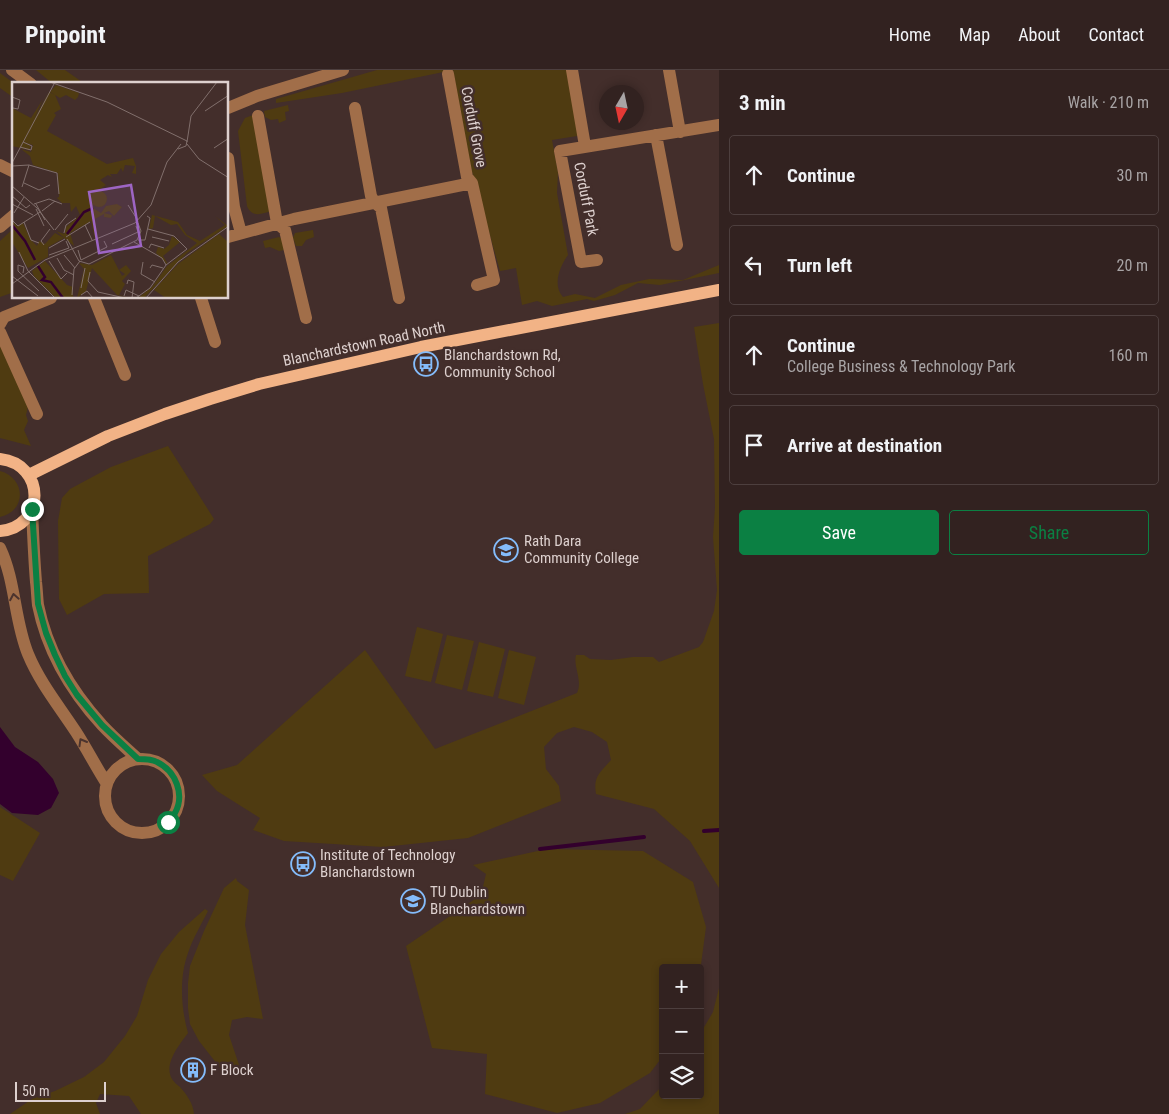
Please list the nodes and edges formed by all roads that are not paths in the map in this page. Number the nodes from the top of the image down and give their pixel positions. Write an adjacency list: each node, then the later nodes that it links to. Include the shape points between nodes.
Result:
1 (12, 70): 6 (street)
2 (343, 70): 7 (street)
3 (572, 70): 13 (street, Corduff Park)
4 (668, 70): 11 (street)
5 (448, 74): 17 (street, Corduff Grove, via 467,177)
6 (28, 82)
7 (229, 108)
8 (354, 108): 18 (street)
9 (258, 116): 20 (street)
10 (719, 125): 11 (street, Corduff Park)
11 (680, 132): 12 (street, Corduff Park)
12 (656, 135): 13 (street, Corduff Park); 24 (street)
13 (585, 146): 25 (street, Corduff Park, via 560,151 581,262)
14 (0, 165): 16 (street)
15 (229, 166): 22 (street)
16 (12, 171)
17 (472, 183): 18 (street, Corduff Grove); 26 (street, Corduff Grove, via 494,280)
18 (374, 202): 20 (street, Corduff Grove); 28 (street, via 381,208)
19 (12, 217): 21 (street)
20 (277, 223): 22 (street, Corduff Grove); 32 (street, via 285,230)
21 (0, 227)
22 (240, 233): 23 (street, Corduff Grove)
23 (229, 237)
24 (677, 245)
25 (597, 260)
26 (477, 286)
27 (719, 290): 39 (main road, Blanchardstown Road North, via 421,347 259,384 137,424)
28 (399, 298)
29 (49, 299): 33 (street, via 4,317)
30 (94, 299): 36 (street)
31 (200, 299): 35 (street)
32 (306, 318)
33 (0, 324)
34 (0, 332): 37 (street)
35 (215, 342)
36 (125, 375)
37 (37, 414)
38 (0, 459): 39 (main road, via 20,466)
39 (29, 475): 40 (main road, via 34,486)
40 (32, 509): 41 (main road, via 18,526); 43 (street, via 38,604 55,655 77,695 102,725)
41 (0, 531)
42 (0, 548): 44 (street, one-way to 42, via 43,686 28,655 10,576)
43 (138, 759): 44 (street, via 112,773); 44 (street, via 157,762 175,778 179,802 168,822 148,833 126,830 110,814 105,794)
44 (107, 784)

